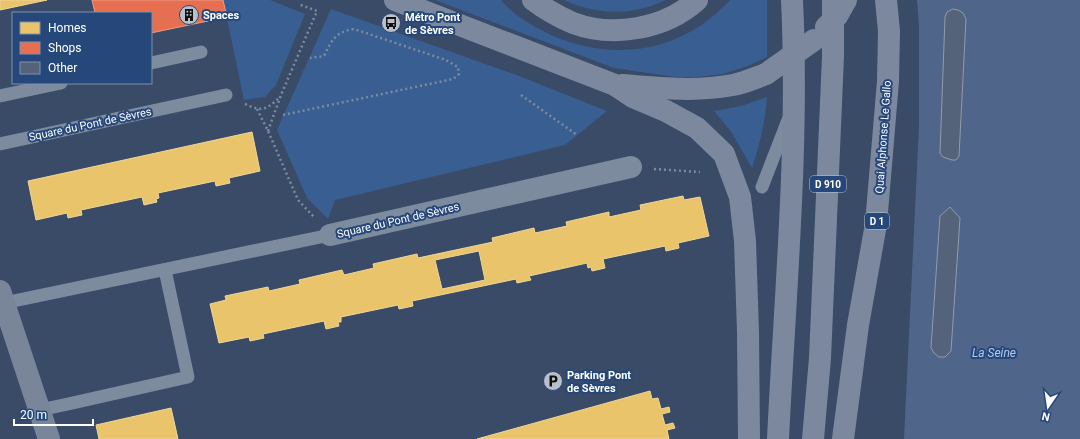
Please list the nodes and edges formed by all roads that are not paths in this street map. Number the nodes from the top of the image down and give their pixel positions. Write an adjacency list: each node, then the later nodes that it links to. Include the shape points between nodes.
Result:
1 (395, 0): 11 (main road)
2 (533, 0): 3 (main road, via 572,23 624,30 648,26 671,18)
3 (697, 0)
4 (792, 0): 12 (main road)
5 (833, 0): 25 (main road, D 910, bridge, via 833,56 820,358)
6 (846, 0): 11 (main road, bridge, via 836,16 814,40 766,74 735,85 707,89 678,90)
7 (886, 0): 26 (main road, Quai Alphonse Le Gallo / D 1, via 889,31 888,81 876,224 858,325)
8 (201, 52): 9 (lane)
9 (152, 63)
10 (55, 84): 14 (lane)
11 (614, 85): 23 (main road, via 697,128 724,154 740,196 745,241)
12 (794, 87): 17 (lane, via 782,138); 24 (main road, via 791,201)
13 (226, 95): 15 (lane, Square du Pont de Sèvres)
14 (0, 96)
15 (0, 144)
16 (631, 167): 18 (street, Square du Pont de Sèvres)
17 (762, 187)
18 (330, 235): 19 (lane, Square du Pont de Sèvres)
19 (165, 270): 20 (lane, Square du Pont de Sèvres); 21 (lane, via 188,377)
20 (2, 297): 21 (street)
21 (40, 410): 22 (street)
22 (49, 439)
23 (749, 439)
24 (778, 439)
25 (813, 439)
26 (843, 439)

